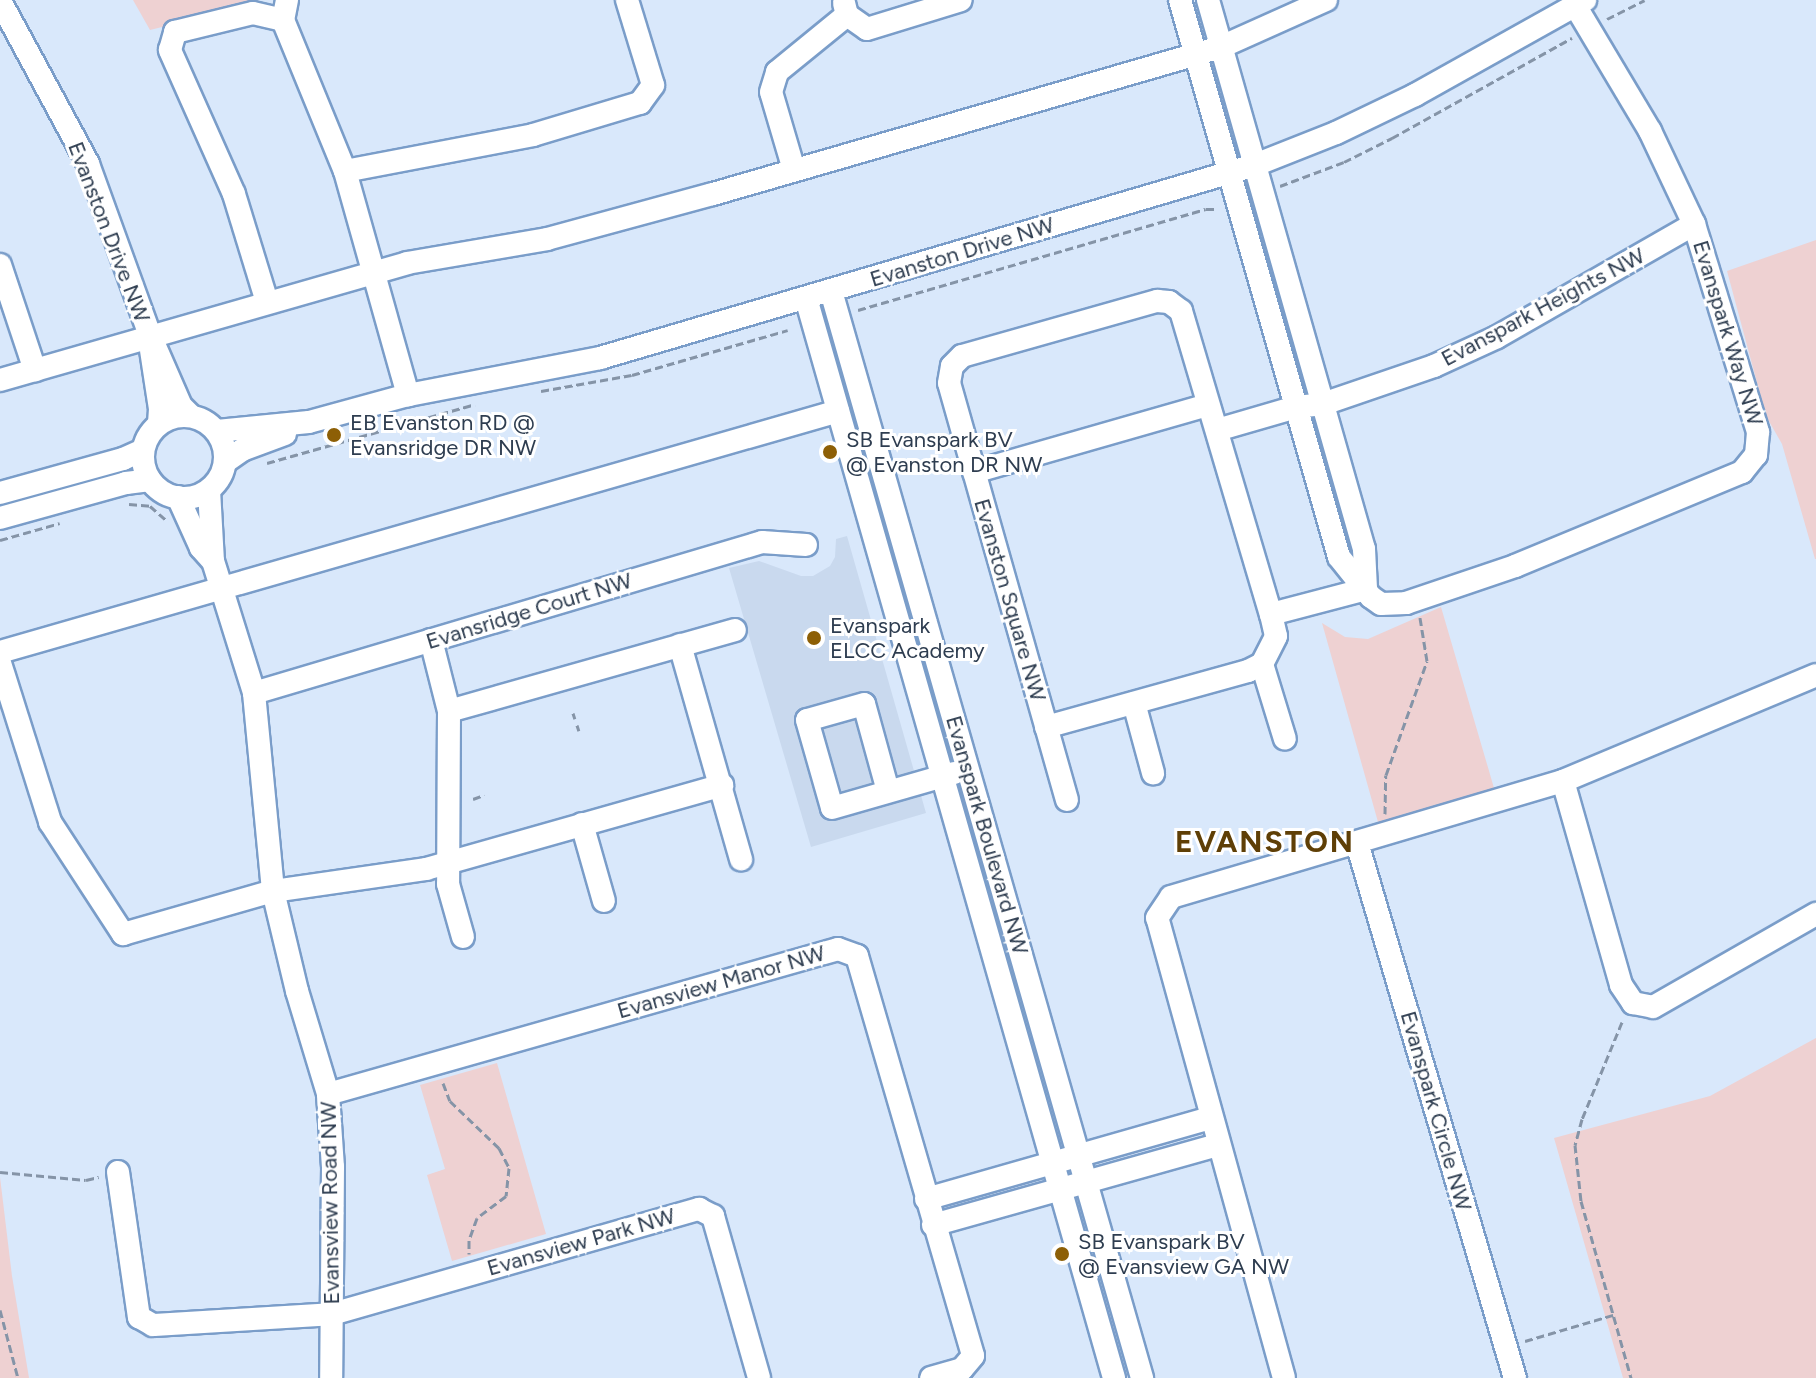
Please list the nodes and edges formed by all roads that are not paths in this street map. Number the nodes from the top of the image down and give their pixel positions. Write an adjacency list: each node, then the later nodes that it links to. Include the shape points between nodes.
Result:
1 (627, 0): 14 (street, via 653,85 640,103 533,135)
2 (961, 0): 8 (street, via 867,29)
3 (1180, 0): 11 (street, Evanspark Way NW)
4 (1208, 0): 10 (street)
5 (1326, 0): 10 (street)
6 (0, 1): 22 (street, Evanston Drive NW, via 88,164)
7 (1580, 2): 12 (street, Evanston Drive NW, via 1415,95); 16 (street, Evanspark Way NW)
8 (845, 7): 13 (street, via 777,72 771,92)
9 (285, 10): 14 (street); 21 (street, via 175,32 170,50 234,194)
10 (1221, 47): 11 (street); 12 (street)
11 (1196, 54): 13 (street); 15 (street, Evanspark Way NW)
12 (1255, 165): 15 (street, Evanston Drive NW); 26 (street)
13 (794, 170): 18 (street, via 547,239)
14 (345, 171): 18 (street)
15 (1227, 173): 19 (street, Evanston Drive NW); 28 (street, Evanspark Way NW)
16 (1694, 224): 26 (street, Evanspark Heights NW, via 1497,337 1434,366); 46 (street, Evanspark Way NW, via 1758,432 1750,464 1731,477 1515,566 1406,603 1381,604)
17 (0, 265): 23 (street)
18 (374, 272): 21 (street); 25 (street)
19 (831, 291): 20 (street, Evanston Drive NW); 60 (street, Evanspark Boulevard NW)
20 (806, 298): 25 (street, Evanston Drive NW, via 600,358); 29 (street, Evanspark Boulevard NW)
21 (267, 302): 22 (street)
22 (150, 335): 23 (street); 30 (street, Evanston Drive NW, via 181,406); 32 (street, Evanston Drive NW)
23 (35, 370): 24 (street)
24 (0, 380)
25 (408, 395): 31 (street, Evanston Drive NW)
26 (1323, 404): 28 (street, Evanspark Heights NW); 46 (street, via 1364,549)
27 (1208, 405): 33 (street, Evanston Square NW); 37 (street, Evanston Square NW); 37 (street, Evanston Square NW, via 1181,311 1169,302 962,356 952,366 949,383)
28 (1296, 407): 33 (street); 46 (street, Evanspark Way NW, via 1339,557)
29 (838, 411): 45 (street); 62 (street, Evanspark Boulevard NW)
30 (191, 416): 32 (street); 34 (street)
31 (309, 422): 34 (street, Evanston Drive NW); 36 (street, Evanston Drive NW)
32 (159, 424): 35 (street)
33 (1217, 430): 47 (street, Evanston Square NW)
34 (217, 431): 36 (street)
35 (143, 450): 38 (street); 40 (street)
36 (225, 462): 39 (street)
37 (974, 472): 58 (street, Evanston Square NW)
38 (150, 480): 41 (street, via 162,492); 42 (street)
39 (209, 490): 41 (street); 44 (street)
40 (0, 493)
41 (178, 497): 44 (street, via 201,548)
42 (0, 518)
43 (806, 545): 49 (street, Evansridge Court NW, via 762,542)
44 (213, 561): 45 (street, Evansview Road NW)
45 (221, 588): 51 (street); 55 (street, Evansview Road NW)
46 (1366, 589): 47 (street)
47 (1271, 614): 53 (street, Evanston Square NW, via 1276,636)
48 (735, 630): 50 (street)
49 (431, 640): 55 (street, Evansridge Court NW); 57 (street)
50 (680, 645): 57 (street); 64 (street)
51 (0, 652)
52 (0, 663): 71 (street, via 50,822 123,934)
53 (1262, 664): 56 (street, Evanston Square NW); 59 (street)
54 (1816, 675): 63 (street)
55 (254, 693): 71 (street, Evansview Road NW)
56 (1134, 703): 58 (street, Evanston Square NW); 61 (street)
57 (449, 711): 70 (street)
58 (1046, 727): 66 (street, Evanston Square NW)
59 (1285, 739)
60 (968, 769): 62 (street); 78 (street, Evanspark Boulevard NW)
61 (1153, 773)
62 (942, 776): 65 (street); 79 (street, Evanspark Boulevard NW)
63 (1563, 781): 68 (street); 73 (street, via 1621,985 1633,1003 1653,1007)
64 (722, 785): 67 (street); 69 (street)
65 (888, 791): 65 (street, via 832,808 807,720 864,704)
66 (1067, 800)
67 (582, 824): 70 (street); 72 (street)
68 (1357, 843): 76 (street, via 1171,897 1157,918); 91 (street, Evanspark Circle NW)
69 (741, 859)
70 (449, 863): 71 (street); 74 (street, via 448,884)
71 (273, 891): 75 (street, Evansview Road NW)
72 (604, 901)
73 (1816, 914)
74 (463, 937)
75 (328, 1094): 83 (street, Evansview Manor NW, via 838,949 857,956); 84 (street, Evansview Road NW)
76 (1211, 1118): 77 (street); 78 (street)
77 (1218, 1145): 81 (street); 90 (street)
78 (1078, 1156): 79 (street); 81 (street, Evanspark Boulevard NW)
79 (1053, 1163): 82 (street, Evanspark Boulevard NW); 83 (street)
80 (118, 1172): 84 (street, Evansview Park NW, via 139,1317 153,1325)
81 (1086, 1182): 82 (street); 89 (street, Evanspark Boulevard NW)
82 (1060, 1189): 83 (street); 88 (street, Evanspark Boulevard NW)
83 (929, 1212): 87 (street, via 973,1356 962,1369)
84 (332, 1314): 85 (street, Evansview Road NW); 86 (street, Evansview Park NW, via 699,1209 713,1216)
85 (331, 1378)
86 (759, 1378)
87 (931, 1378)
88 (1114, 1378)
89 (1142, 1378)
90 (1284, 1378)
91 (1515, 1378)

